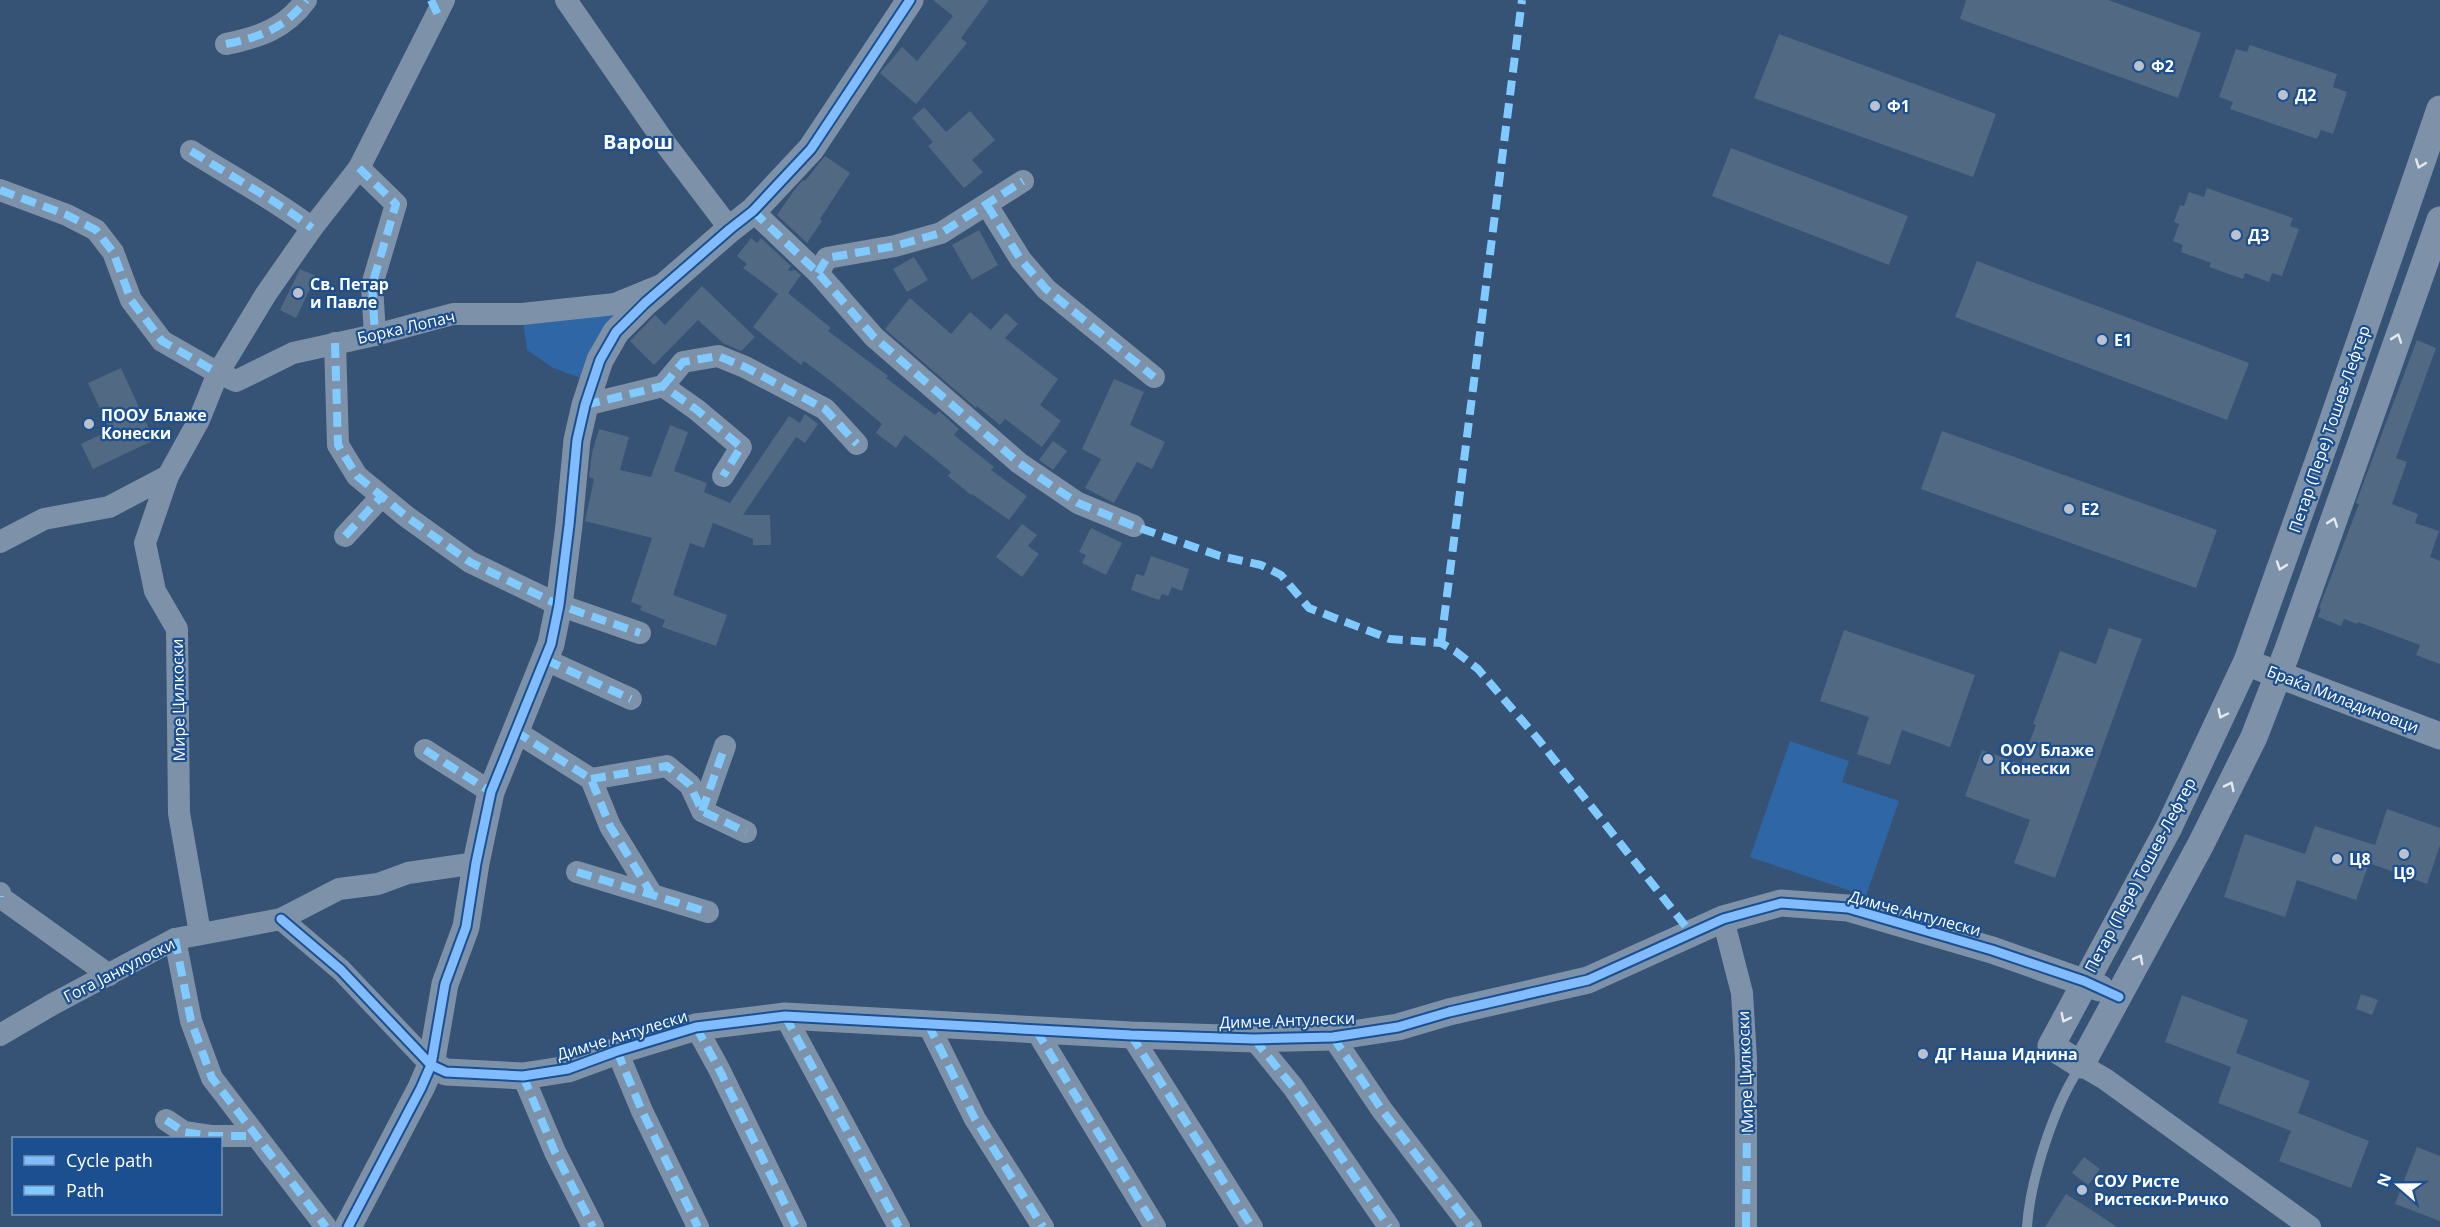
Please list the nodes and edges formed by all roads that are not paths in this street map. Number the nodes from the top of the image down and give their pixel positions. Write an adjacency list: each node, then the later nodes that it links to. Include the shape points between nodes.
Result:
1 (306, 0): 5 (street, via 295,15 261,37)
2 (566, 0): 15 (street)
3 (910, 0): 12 (street, via 811,149)
4 (438, 5): 8 (street)
5 (226, 44)
6 (2440, 108): 34 (street, Петар (Пере) Тошев-Лефтер, one-way to 34)
7 (191, 151): 14 (street, via 277,201)
8 (359, 168): 14 (street); 18 (street, via 396,204 372,285)
9 (1023, 181): 11 (street)
10 (0, 190): 20 (street, Борка Лопач, via 96,230 113,252 131,300 162,341)
11 (987, 205): 16 (street, via 941,233 827,258); 21 (street, via 1021,260 1046,289)
12 (753, 211): 15 (street); 16 (street)
13 (2440, 220): 35 (street, Петар (Пере) Тошев-Лефтер, one-way to 13)
14 (312, 228): 20 (street)
15 (730, 229): 17 (street)
16 (818, 273): 28 (street, via 874,337 1018,463 1078,503)
17 (671, 281): 18 (street, Борка Лопач, via 615,304 522,314 453,314); 23 (street, via 616,332 600,360)
18 (375, 335): 19 (street, Борка Лопач)
19 (335, 343): 20 (street, Борка Лопач, via 293,352 236,381); 27 (street, via 338,445 357,476)
20 (218, 373): 25 (street, via 199,420)
21 (1154, 377)
22 (663, 386): 23 (street); 24 (street, via 683,362 718,356 780,383 825,409); 26 (street, via 741,447)
23 (585, 405): 31 (street, via 577,440)
24 (857, 444)
25 (168, 476): 30 (street, via 109,507 44,519); 52 (street, Мире Цилкоски, via 145,543 155,591 177,628 179,813)
26 (723, 476)
27 (381, 497): 29 (street); 31 (street, via 470,562)
28 (1134, 526)
29 (345, 536)
30 (0, 542)
31 (559, 605): 32 (street); 33 (street)
32 (640, 633)
33 (546, 660): 36 (street); 37 (street)
34 (2247, 661): 35 (street, Браќа Миладиновци); 55 (street, Петар (Пере) Тошев-Лефтер, one-way to 55, via 2169,827)
35 (2278, 676): 38 (street, Браќа Миладиновци); 56 (street, Петар (Пере) Тошев-Лефтер, one-way to 35, via 2201,844 2254,737)
36 (631, 699)
37 (515, 731): 41 (street); 42 (street)
38 (2440, 736)
39 (725, 746): 43 (street)
40 (424, 750): 42 (street)
41 (591, 779): 43 (street, via 667,765 690,785); 47 (street, via 610,826)
42 (491, 792): 45 (street)
43 (702, 811): 44 (street)
44 (746, 832)
45 (476, 863): 50 (street, Гога Јанкулоски, via 339,889); 66 (street, via 466,927 445,984)
46 (577, 872): 47 (street)
47 (651, 893): 49 (street)
48 (0, 895): 54 (street)
49 (708, 912)
50 (281, 919): 52 (street, Гога Јанкулоски); 66 (street, via 341,970)
51 (1723, 919): 55 (street, Димче Антулески, via 1781,903 1848,908); 63 (street, Димче Антулески, via 1588,980 1398,1027); 82 (street, Мире Цилкоски, via 1742,993)
52 (200, 933): 53 (street, Гога Јанкулоски)
53 (175, 939): 54 (street, Гога Јанкулоски); 70 (street, via 191,1021 212,1078)
54 (109, 975): 61 (street, Гога Јанкулоски)
55 (2084, 981): 56 (street, Димче Антулески); 67 (street, Петар (Пере) Тошев-Лефтер, one-way to 67, via 2051,1046)
56 (2119, 997): 67 (street, Петар (Пере) Тошев-Лефтер)
57 (785, 1016): 58 (street, Димче Антулески); 59 (street, Димче Антулески); 76 (street)
58 (928, 1024): 60 (street, Димче Антулески); 77 (street, via 975,1119)
59 (696, 1027): 65 (street, Димче Антулески); 75 (street, Димче Антулески)
60 (1036, 1030): 62 (street, Димче Антулески); 78 (street)
61 (0, 1035)
62 (1131, 1035): 64 (street, Димче Антулески); 79 (street)
63 (1333, 1037): 64 (street, Димче Антулески); 81 (street, Димче Антулески, via 1382,1110)
64 (1254, 1039): 80 (street, Димче Антулески, via 1293,1087)
65 (617, 1051): 68 (street, Димче Антулески, via 568,1069); 74 (street, Димче Антулески)
66 (431, 1065): 68 (street, Димче Антулески, via 446,1072); 72 (street)
67 (2081, 1065): 83 (lane, via 2068,1085 2034,1178); 84 (street)
68 (523, 1076): 73 (street)
69 (165, 1120): 70 (street, via 184,1132)
70 (254, 1136): 71 (street)
71 (327, 1227)
72 (348, 1227)
73 (593, 1227)
74 (698, 1227)
75 (796, 1227)
76 (899, 1227)
77 (1043, 1227)
78 (1155, 1227)
79 (1252, 1227)
80 (1389, 1227)
81 (1471, 1227)
82 (1746, 1227)
83 (2028, 1227)
84 (2310, 1227)

